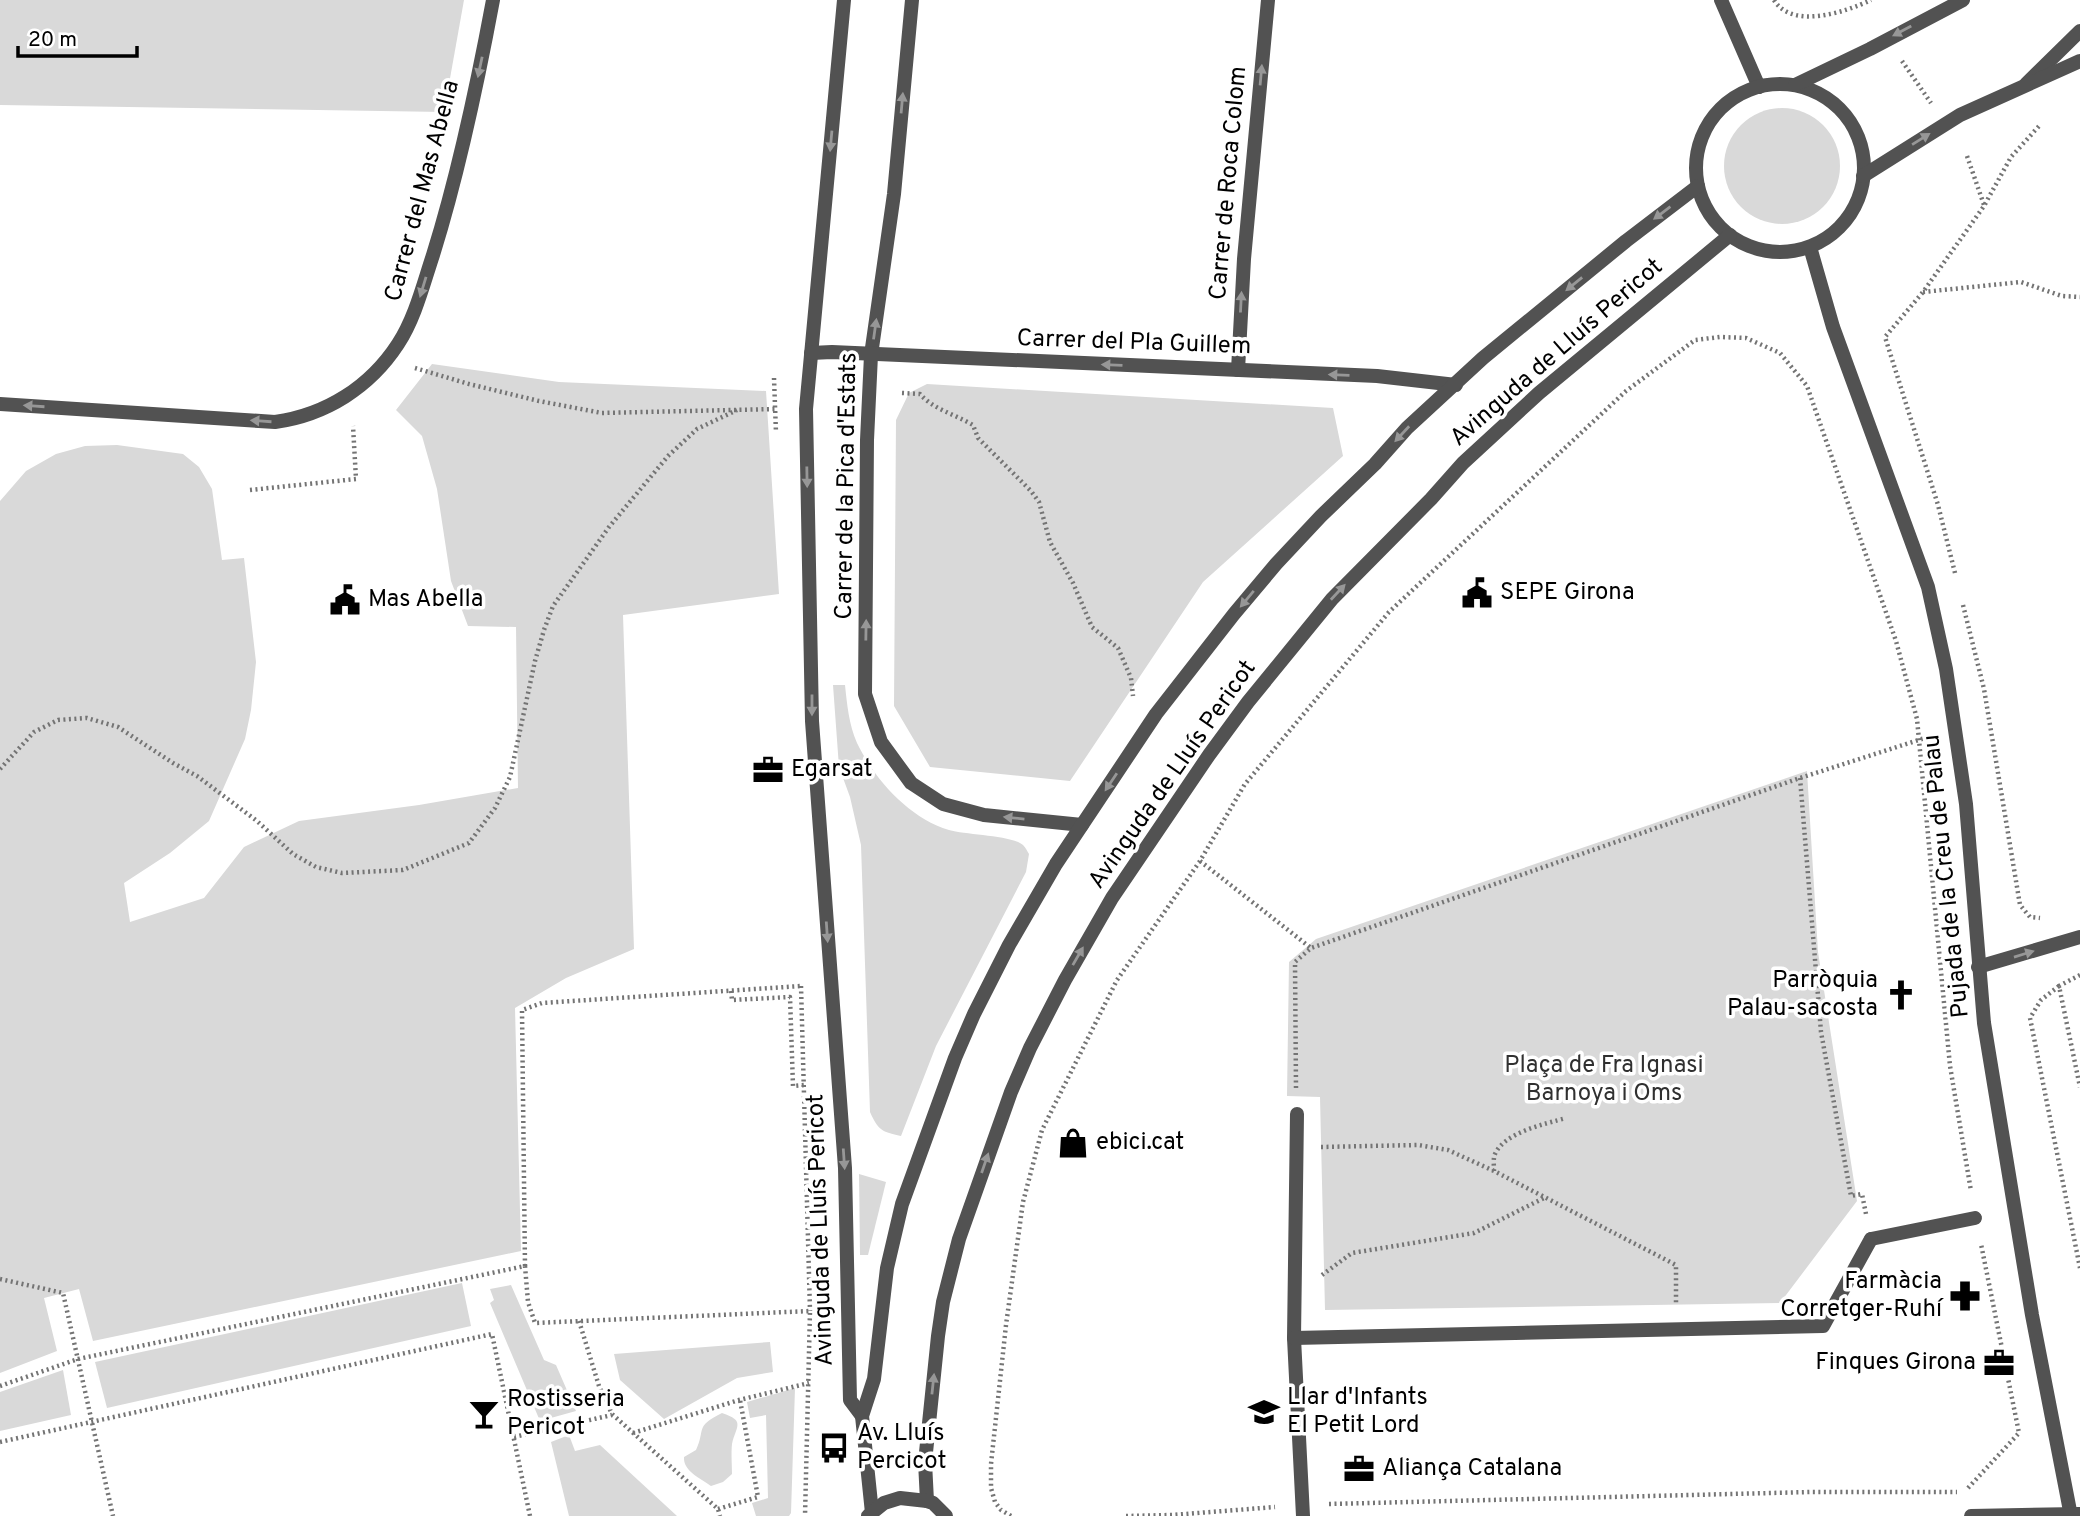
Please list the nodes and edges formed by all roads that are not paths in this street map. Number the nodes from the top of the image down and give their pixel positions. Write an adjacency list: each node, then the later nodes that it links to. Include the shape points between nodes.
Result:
1 (493, 0): 20 (street, Carrer del Mas Abella, one-way to 20, via 461,151 419,300 398,345 365,383 323,409 275,422)
2 (844, 0): 16 (street, Carrer de la Pica d'Estats, one-way to 16)
3 (912, 0): 17 (street, Carrer de la Pica d'Estats, one-way to 3, via 894,194)
4 (1268, 0): 18 (street, Carrer de Roca Colom, one-way to 4)
5 (1721, 0): 11 (street)
6 (1963, 0): 9 (street, one-way to 9)
7 (2080, 31): 10 (street)
8 (2080, 61): 10 (street)
9 (1795, 85): 11 (street); 12 (street, via 1818,93 1847,117 1859,141)
10 (2025, 85): 12 (street, one-way to 10, via 1960,115)
11 (1759, 87): 13 (street, via 1731,100 1711,120 1701,139)
12 (1863, 176): 15 (street, via 1854,207 1840,227)
13 (1698, 186): 14 (street, via 1714,221); 19 (street, Avinguda de Lluís Pericot, one-way to 19)
14 (1730, 235): 15 (street, via 1751,247 1773,251); 29 (street, Avinguda de Lluís Pericot, one-way to 14, via 925,1462 938,1336 959,1239 1030,1048 1112,898 1209,755 1332,599 1463,463 1539,393)
15 (1810, 247): 24 (street, Pujada de la Creu de Palau, via 1833,327 1928,587 1946,669 1966,804)
16 (811, 353): 17 (street, Carrer del Pla Guillem); 21 (street, Carrer de la Pica d'Estats)
17 (871, 355): 18 (street, Carrer del Pla Guillem, one-way to 17); 22 (street, Carrer de la Pica d'Estats, one-way to 17, via 984,815 943,804 911,783 881,742 865,694)
18 (1238, 370): 19 (street, Carrer del Pla Guillem, one-way to 18, via 1377,376)
19 (1455, 385): 22 (street, Avinguda de Lluís Pericot, one-way to 22, via 1407,428 1276,564 1163,705)
20 (0, 404)
21 (806, 409): 28 (street, Avinguda de Lluís Pericot, one-way to 28, via 812,720 845,1168 850,1400)
22 (1082, 825): 28 (street, Avinguda de Lluís Pericot, via 1009,945 946,1080 902,1204 887,1268 874,1379)
23 (2080, 937): 24 (street, one-way to 23)
24 (1978, 967): 32 (street, Pujada de la Creu de Palau, via 2032,1315)
25 (1297, 1114): 27 (street)
26 (1975, 1218): 27 (street, via 1871,1239 1823,1326)
27 (1294, 1338): 30 (street)
28 (862, 1416): 31 (street, Avinguda de Lluís Pericot)
29 (926, 1501): 31 (street, via 900,1498); 33 (street)
30 (1303, 1511)
31 (870, 1514)
32 (2074, 1515): 34 (street)
33 (946, 1516)
34 (1971, 1516)

